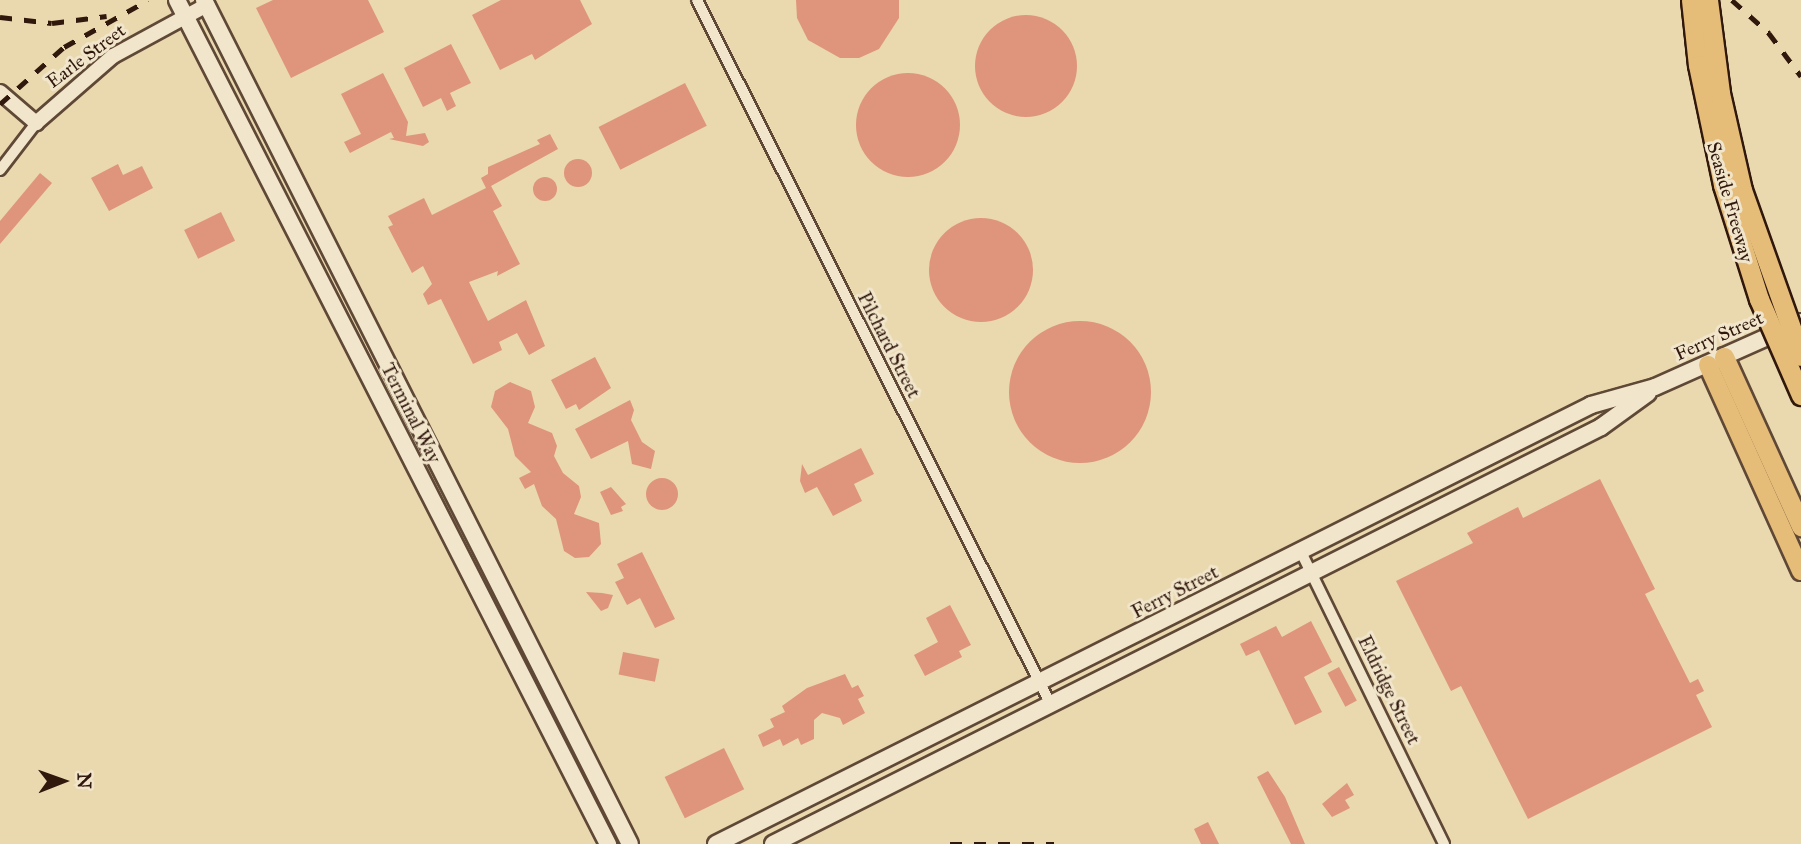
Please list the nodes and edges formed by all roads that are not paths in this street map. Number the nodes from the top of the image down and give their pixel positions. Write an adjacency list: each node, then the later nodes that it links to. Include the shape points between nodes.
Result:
1 (177, 0): 6 (main road, Terminal Way)
2 (697, 0): 19 (street, Pilchard Street)
3 (1691, 0): 14 (highway, Seaside Freeway, bridge, via 1698,65 1723,185 1759,299)
4 (1708, 0): 11 (highway, Seaside Freeway, bridge, via 1720,93 1742,190)
5 (209, 2): 6 (street, Earle Street); 22 (main road, Terminal Way)
6 (185, 16): 8 (street, Earle Street, via 113,57); 21 (main road, Terminal Way)
7 (0, 92): 8 (street)
8 (36, 123): 9 (street, Earle Street)
9 (0, 170)
10 (1801, 322): 12 (main road, Ferry Street)
11 (1801, 356)
12 (1716, 361): 13 (main road, Ferry Street); 15 (highway); 17 (highway)
13 (1655, 387): 16 (main road, Ferry Street, via 1591,405); 18 (main road, Ferry Street, via 1601,427)
14 (1801, 395)
15 (1801, 526)
16 (1301, 552): 18 (street, Eldridge Street); 19 (main road, Ferry Street)
17 (1801, 571)
18 (1312, 573): 20 (main road, Ferry Street); 25 (street, Eldridge Street)
19 (1039, 683): 20 (street, Pilchard Street); 23 (main road, Ferry Street)
20 (1051, 705): 24 (main road, Ferry Street)
21 (604, 839)
22 (630, 844)
23 (716, 844)
24 (773, 844)
25 (1444, 844)

